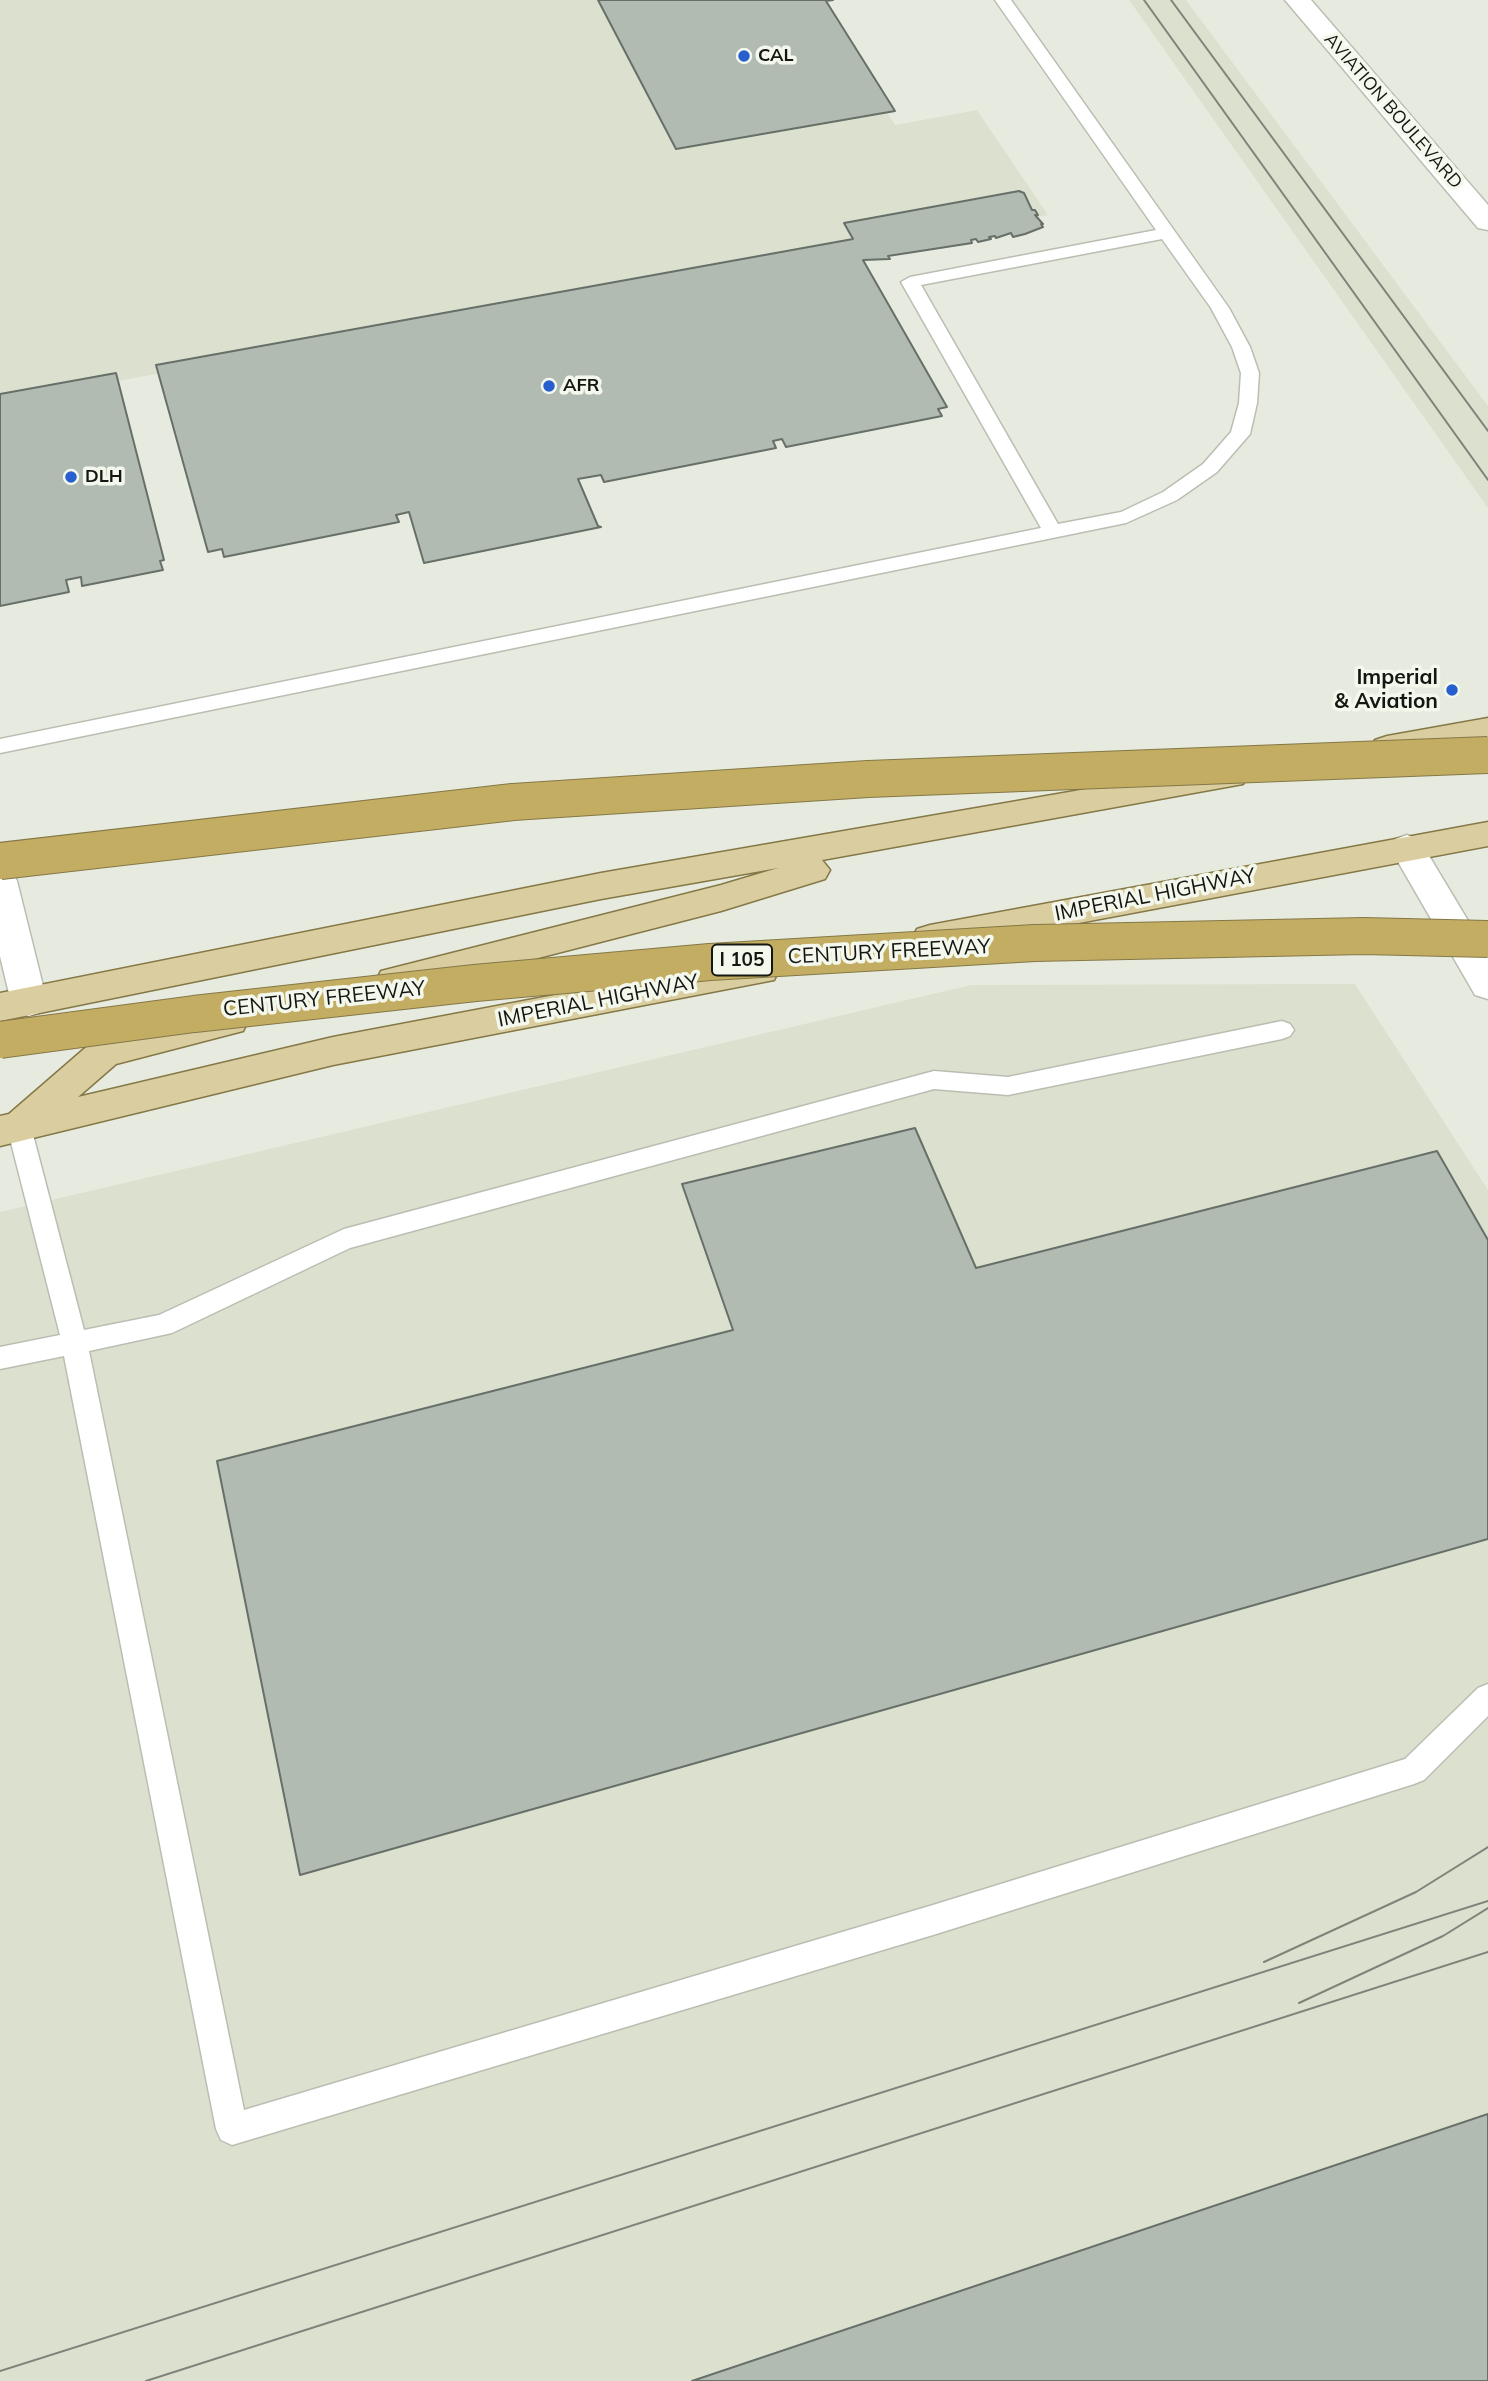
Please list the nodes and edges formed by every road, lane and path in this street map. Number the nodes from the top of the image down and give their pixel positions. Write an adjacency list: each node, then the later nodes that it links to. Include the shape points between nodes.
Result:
1 (1003, 0): 4 (lane)
2 (1298, 0): 3 (main road, AVIATION BOULEVARD)
3 (1488, 222)
4 (1166, 233): 5 (lane, via 1241,347 1250,373 1240,434 1210,468 1170,496 1126,517); 5 (lane, via 910,282)
5 (1053, 531): 7 (lane)
6 (1488, 730): 10 (main road)
7 (0, 746)
8 (1488, 755): 12 (highway, bridge, via 868,779 513,802)
9 (1488, 834): 11 (main road, IMPERIAL HIGHWAY)
10 (884, 837): 16 (main road, via 601,886); 19 (main road, via 817,869 721,898 104,1053)
11 (1407, 848): 15 (main road); 19 (main road, IMPERIAL HIGHWAY, via 333,1051)
12 (0, 860)
13 (0, 881): 16 (main road)
14 (1488, 939): 18 (highway, CENTURY FREEWAY / I 105, bridge, via 1364,936 1035,943 710,962 194,1013)
15 (1488, 985)
16 (14, 1004)
17 (1282, 1030): 20 (lane, via 1008,1086 933,1080 344,1239 163,1325)
18 (0, 1040)
19 (10, 1129): 20 (lane)
20 (74, 1341): 21 (lane); 22 (lane, via 232,2129 933,1920 1414,1770)
21 (0, 1358)
22 (1488, 1697)

